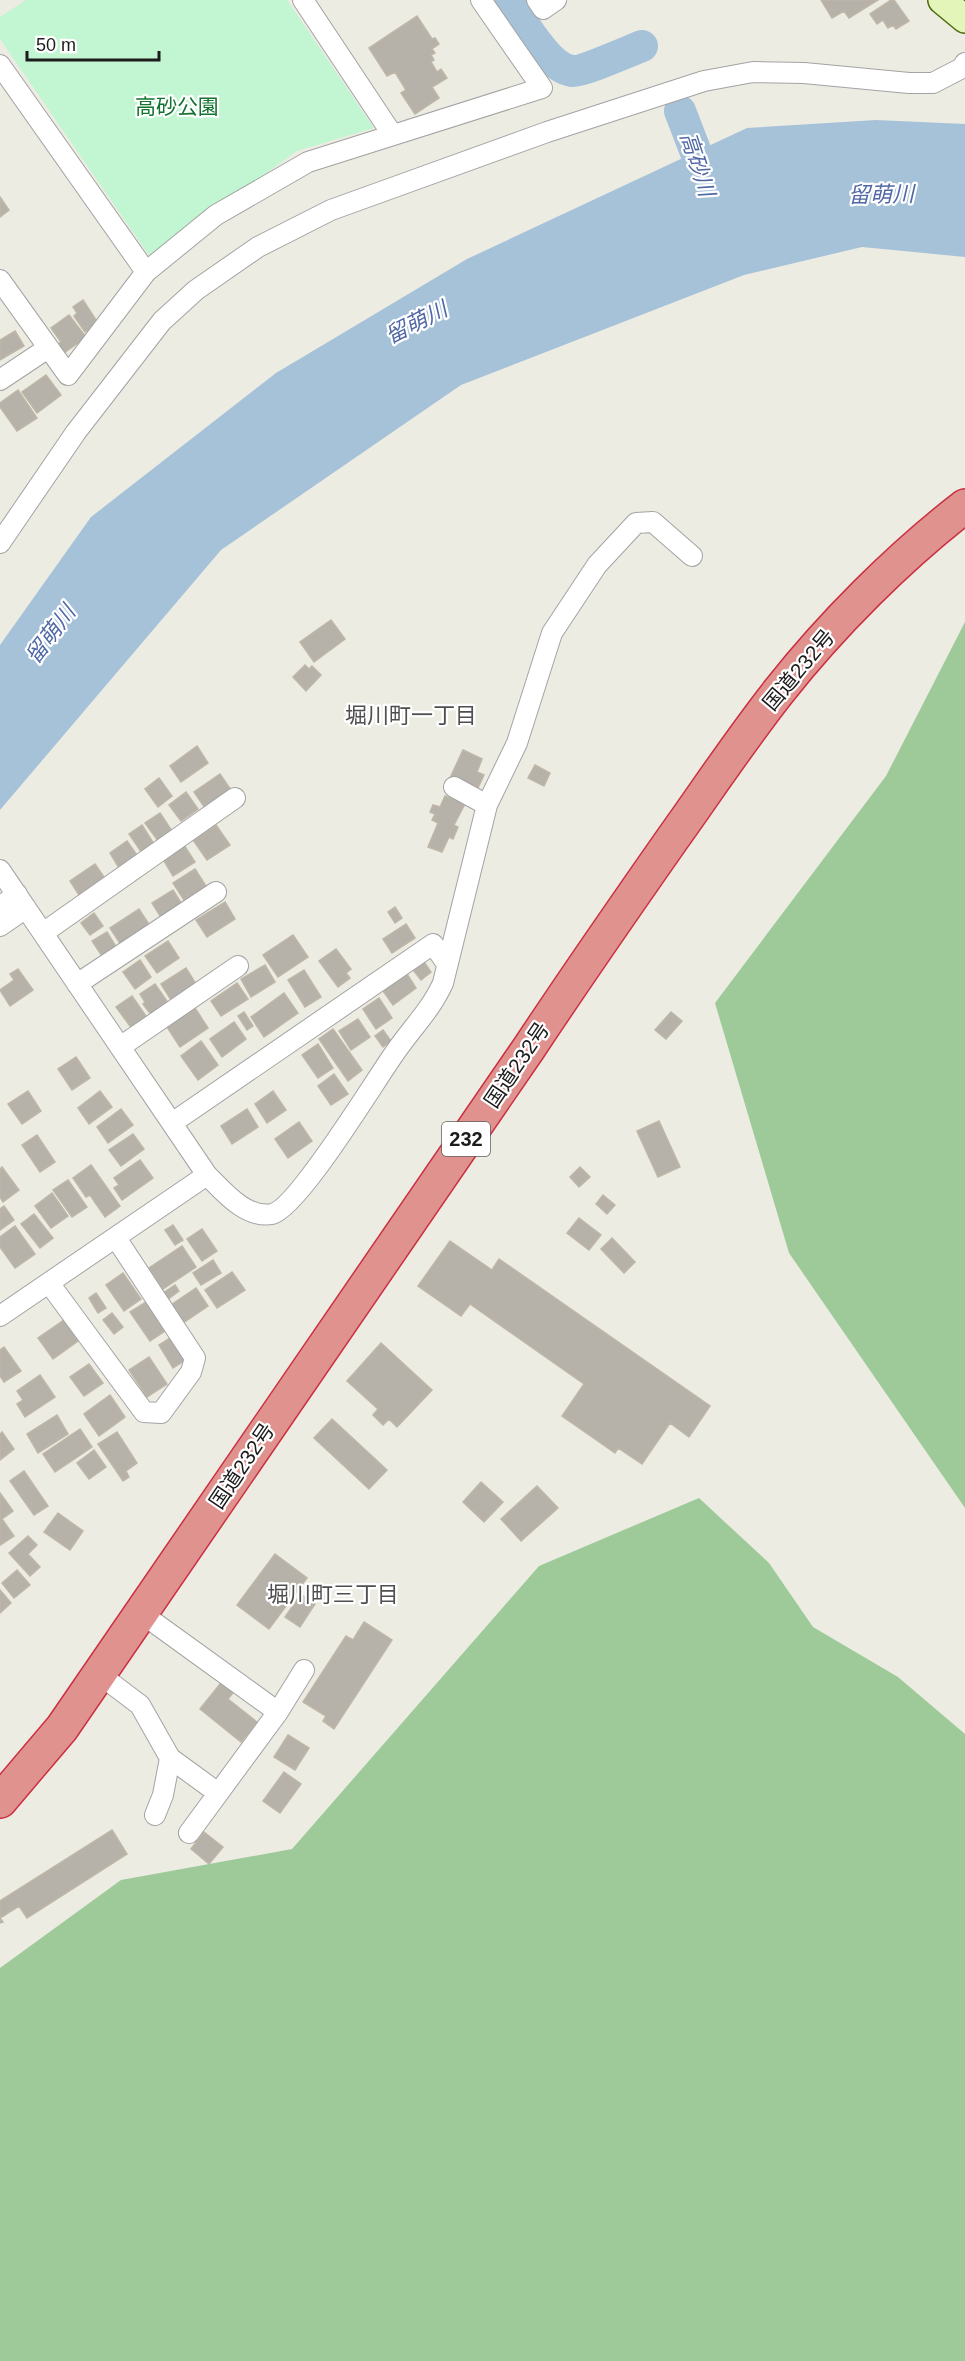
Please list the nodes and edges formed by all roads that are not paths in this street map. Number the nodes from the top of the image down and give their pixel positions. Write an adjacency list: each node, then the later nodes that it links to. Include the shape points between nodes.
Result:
1 (303, 0): 9 (street)
2 (480, 0): 9 (street, via 542,88)
3 (537, 0): 4 (street, via 543,9)
4 (556, 0)
5 (942, 0): 6 (street)
6 (965, 19)
7 (965, 63): 15 (street, via 933,83 753,72 704,81 331,210 258,247 196,290 162,321 76,432)
8 (0, 65): 10 (street)
9 (392, 134): 10 (street, via 308,162 216,215)
10 (146, 272): 12 (street, via 68,375)
11 (0, 280): 12 (street)
12 (48, 348): 13 (street)
13 (0, 380)
14 (965, 506): 35 (highway, 国道232号 / 232, via 932,532 838,623 767,708 578,974)
15 (0, 543)
16 (693, 556): 19 (street, via 653,522 636,524 597,565 552,633 517,742)
17 (454, 787): 19 (street)
18 (235, 798): 25 (street)
19 (487, 805): 26 (street)
20 (0, 870): 22 (street)
21 (216, 892): 28 (street)
22 (18, 897): 23 (street); 24 (street); 25 (street)
23 (0, 907)
24 (0, 926)
25 (43, 933): 28 (street)
26 (447, 964): 30 (street, via 433,944); 31 (street, via 435,1001 395,1051 324,1160 275,1214 262,1215 234,1202)
27 (238, 966): 29 (street)
28 (78, 984): 29 (street)
29 (120, 1047): 30 (street)
30 (172, 1123): 31 (street)
31 (207, 1175): 32 (street)
32 (116, 1238): 33 (street); 33 (street, via 195,1358 191,1372 161,1413 144,1412)
33 (50, 1283): 34 (street)
34 (0, 1316)
35 (141, 1613): 37 (highway, 国道232号 / 232); 38 (street)
36 (304, 1670): 38 (street)
37 (99, 1674): 39 (street, via 140,1705); 41 (highway, 国道232号 / 232, via 62,1728)
38 (278, 1712): 40 (street)
39 (170, 1758): 40 (street); 42 (street)
40 (218, 1793): 43 (street)
41 (0, 1802)
42 (155, 1815)
43 (189, 1833)

